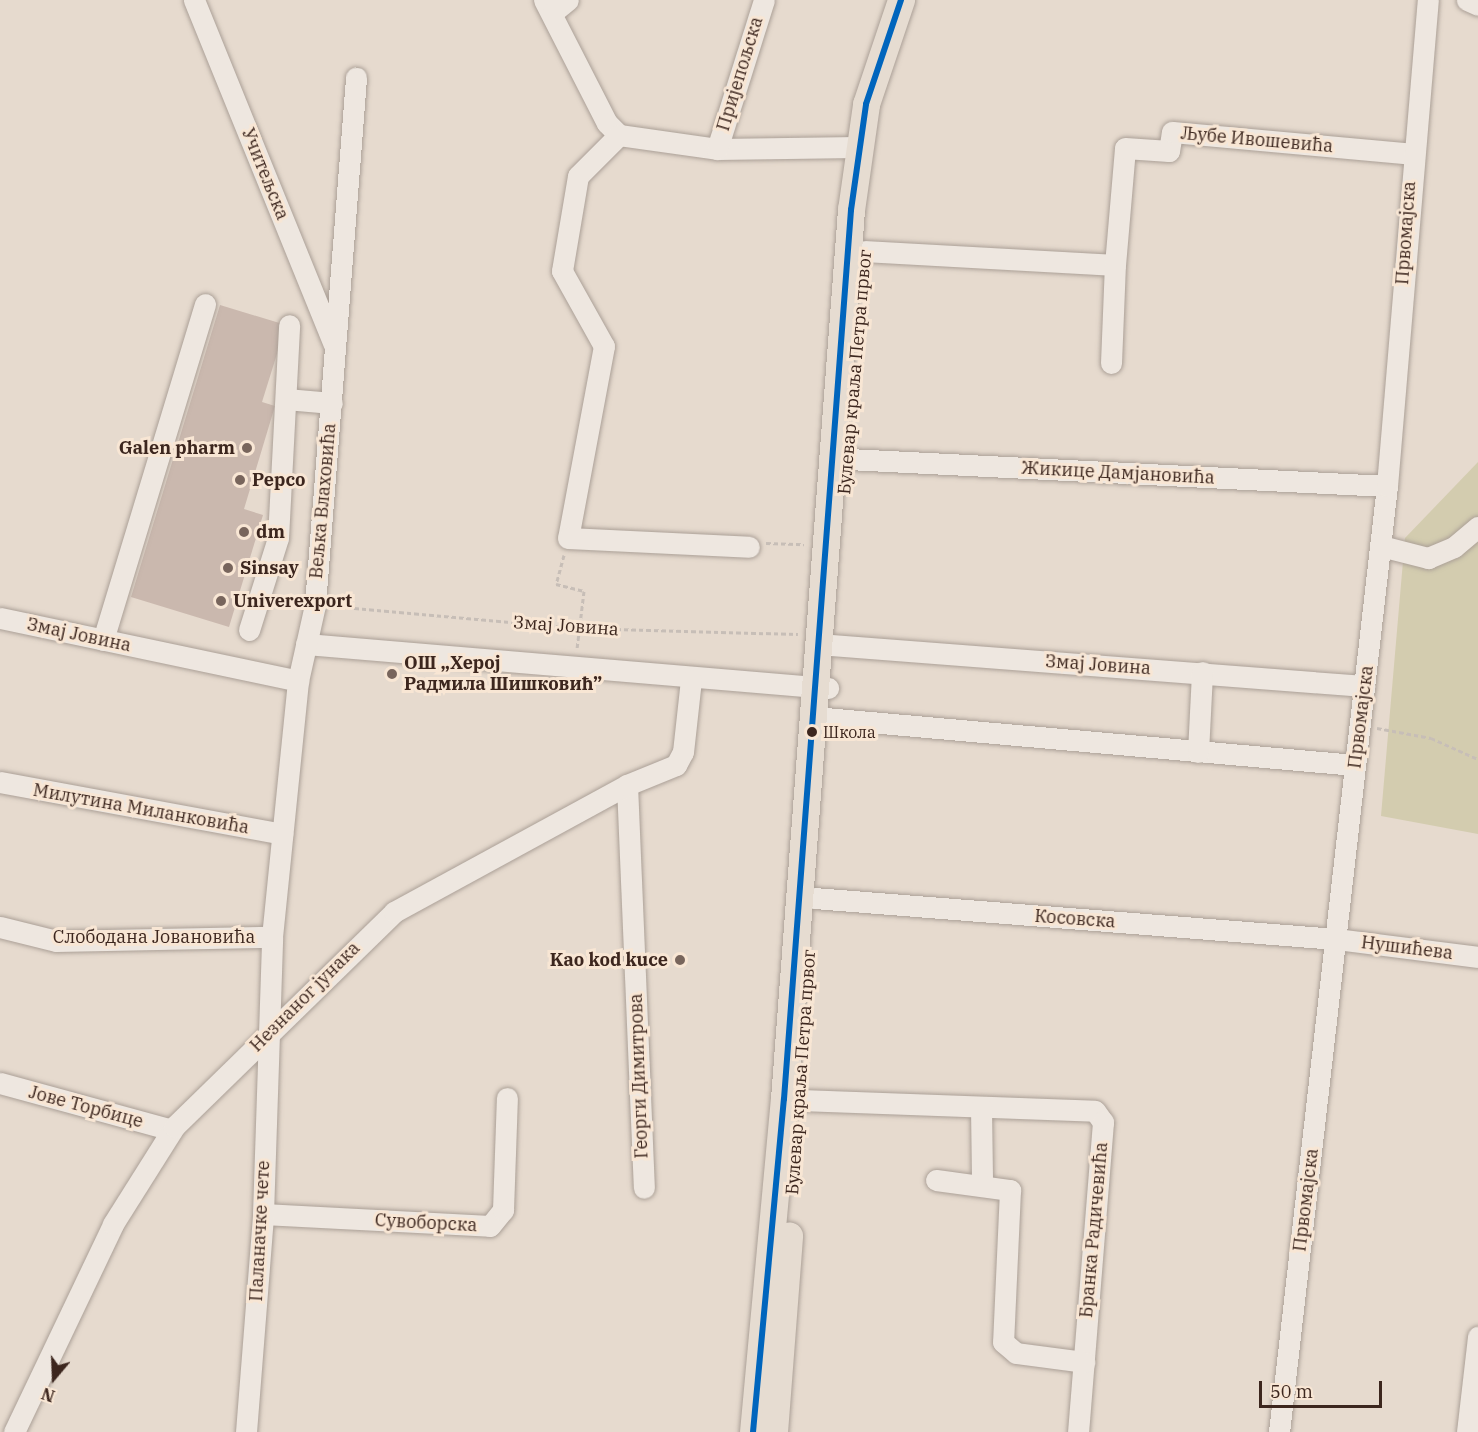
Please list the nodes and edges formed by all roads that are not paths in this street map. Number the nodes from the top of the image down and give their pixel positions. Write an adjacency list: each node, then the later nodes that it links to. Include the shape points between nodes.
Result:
1 (194, 0): 18 (street, Учитељска)
2 (764, 0): 12 (street, Пријепољска)
3 (901, 0): 11 (main road, Булевар краља Петра првог)
4 (916, 0): 14 (main road, Булевар краља Петра првог, via 873,139)
5 (1428, 0): 13 (street, Првомајска)
6 (1467, 0): 8 (street)
7 (555, 4): 10 (street, via 607,123)
8 (1478, 5)
9 (356, 78): 18 (street, Вељка Влаховића)
10 (619, 135): 12 (street); 26 (street, via 578,176 562,271 604,346 568,538)
11 (858, 147): 12 (street); 30 (main road, Булевар краља Петра првог, via 825,546)
12 (717, 149)
13 (1412, 154): 15 (street, Љубе Ивошевића, via 1172,132 1169,151 1125,148); 23 (street, Првомајска)
14 (865, 250): 15 (street); 22 (main road, Булевар краља Петра првог)
15 (1115, 265): 19 (street)
16 (205, 304): 29 (street)
17 (289, 325): 20 (street)
18 (336, 349): 21 (street, Вељка Влаховића)
19 (1111, 363)
20 (286, 399): 21 (street); 28 (street, via 278,538)
21 (332, 403): 31 (street, Вељка Влаховића, via 315,605)
22 (848, 459): 23 (street, Жикице Дамјановића); 30 (main road, Булевар краља Петра првог)
23 (1388, 486): 25 (street, Првомајска)
24 (1478, 526): 25 (street, via 1454,547 1428,558)
25 (1381, 546): 35 (street, Првомајска)
26 (749, 547)
27 (0, 618): 29 (street, Змај Јовина)
28 (249, 630)
29 (103, 640): 34 (street, Змај Јовина)
30 (824, 640): 32 (street, Змај Јовина); 36 (main road, Булевар краља Петра првог)
31 (306, 644): 33 (street); 34 (street, Вељка Влаховића)
32 (1202, 672): 35 (street, Змај Јовина); 38 (street)
33 (691, 680): 36 (street); 41 (street, Незнаног јунака, via 683,752 676,765)
34 (298, 681): 42 (street, Вељка Влаховића)
35 (1364, 686): 39 (street, Првомајска)
36 (820, 688): 37 (main road, Булевар краља Петра првог); 62 (main road, Булевар краља Петра првог)
37 (825, 718): 38 (street); 43 (main road, Булевар краља Петра првог)
38 (1198, 752): 39 (street)
39 (1355, 765): 46 (street, Првомајска)
40 (0, 782): 42 (street, Милутина Миланковића)
41 (627, 785): 48 (street, Незнаног јунака, via 394,912); 56 (street, Георги Димитрова)
42 (282, 834): 45 (street, Вељка Влаховића)
43 (814, 898): 46 (street, Косовска); 51 (main road, Булевар краља Петра првог)
44 (0, 927): 45 (street, Слободана Јовановића, via 56,941)
45 (272, 937): 48 (street, Вељка Влаховића)
46 (1336, 939): 47 (street, Нушићева); 65 (street, Првомајска)
47 (1478, 957)
48 (269, 1030): 53 (street, Незнаног јунака); 57 (street, Паланачке чете)
49 (0, 1083): 53 (street, Јове Торбице)
50 (507, 1098): 57 (street, Сувоборска, via 503,1210 490,1226)
51 (800, 1100): 52 (street, Бранка Радичевића); 63 (main road, Булевар краља Петра првог)
52 (981, 1107): 55 (street); 59 (street, Бранка Радичевића, via 1078,1107 1095,1111 1103,1122)
53 (172, 1130): 60 (street, Незнаног јунака, via 113,1224)
54 (936, 1180): 55 (street)
55 (982, 1182): 59 (street, via 1010,1190 1014,1201 1003,1342 1016,1353)
56 (644, 1188)
57 (263, 1214): 61 (street, Паланачке чете)
58 (1478, 1337): 66 (street)
59 (1084, 1362): 64 (street, Бранка Радичевића)
60 (14, 1432)
61 (246, 1432)
62 (753, 1432)
63 (774, 1432)
64 (1078, 1432)
65 (1279, 1432)
66 (1467, 1432)

